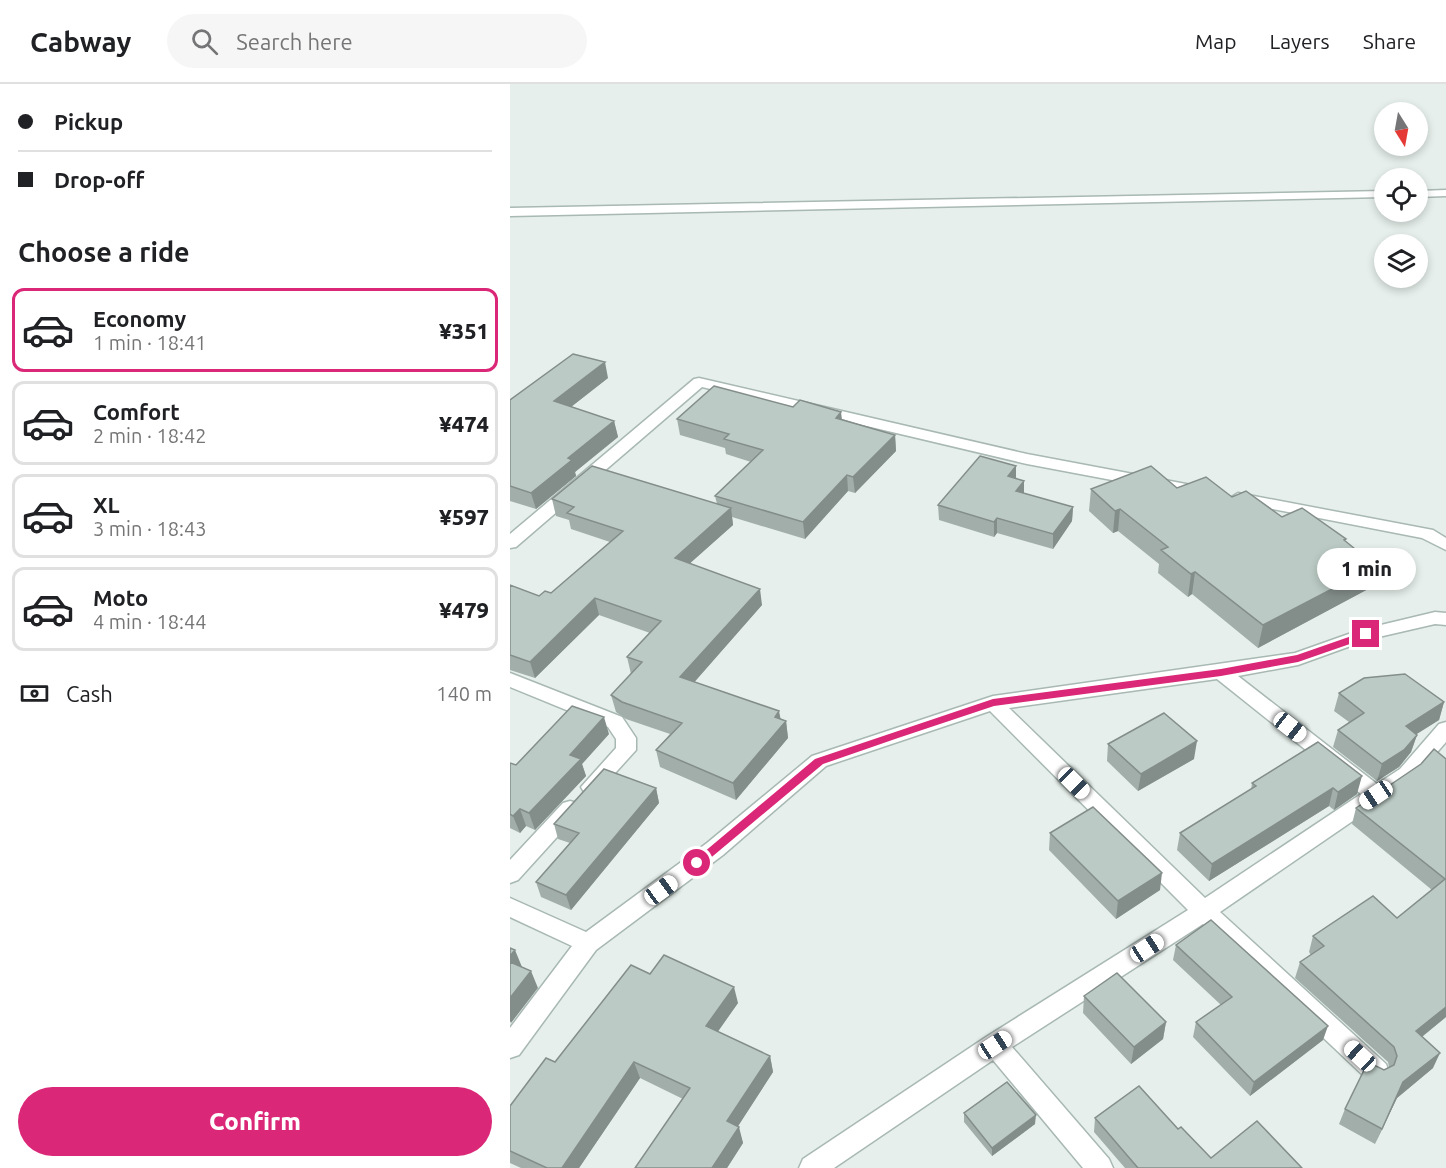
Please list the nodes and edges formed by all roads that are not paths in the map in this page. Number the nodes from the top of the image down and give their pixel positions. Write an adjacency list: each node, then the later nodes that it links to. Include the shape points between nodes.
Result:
1 (1446, 193): 3 (street)
2 (1374, 194): 4 (street)
3 (1428, 194)
4 (510, 212)
5 (510, 543): 6 (street, via 699,382 1027,459 1427,534)
6 (1446, 545)
7 (1446, 619): 8 (street, via 1435,618 1366,634 1298,658)
8 (1221, 672): 10 (street); 12 (street)
9 (510, 680): 13 (street, via 615,722 626,738 626,750)
10 (993, 703): 15 (street); 16 (street, via 819,761 715,849)
11 (1446, 729): 12 (street, via 1407,774)
12 (1376, 795): 15 (street)
13 (510, 874)
14 (510, 907): 16 (street)
15 (1204, 912): 17 (street); 19 (street)
16 (588, 943): 18 (street)
17 (995, 1045): 20 (street); 21 (street)
18 (510, 1047)
19 (1377, 1072)
20 (812, 1168)
21 (1100, 1168)

